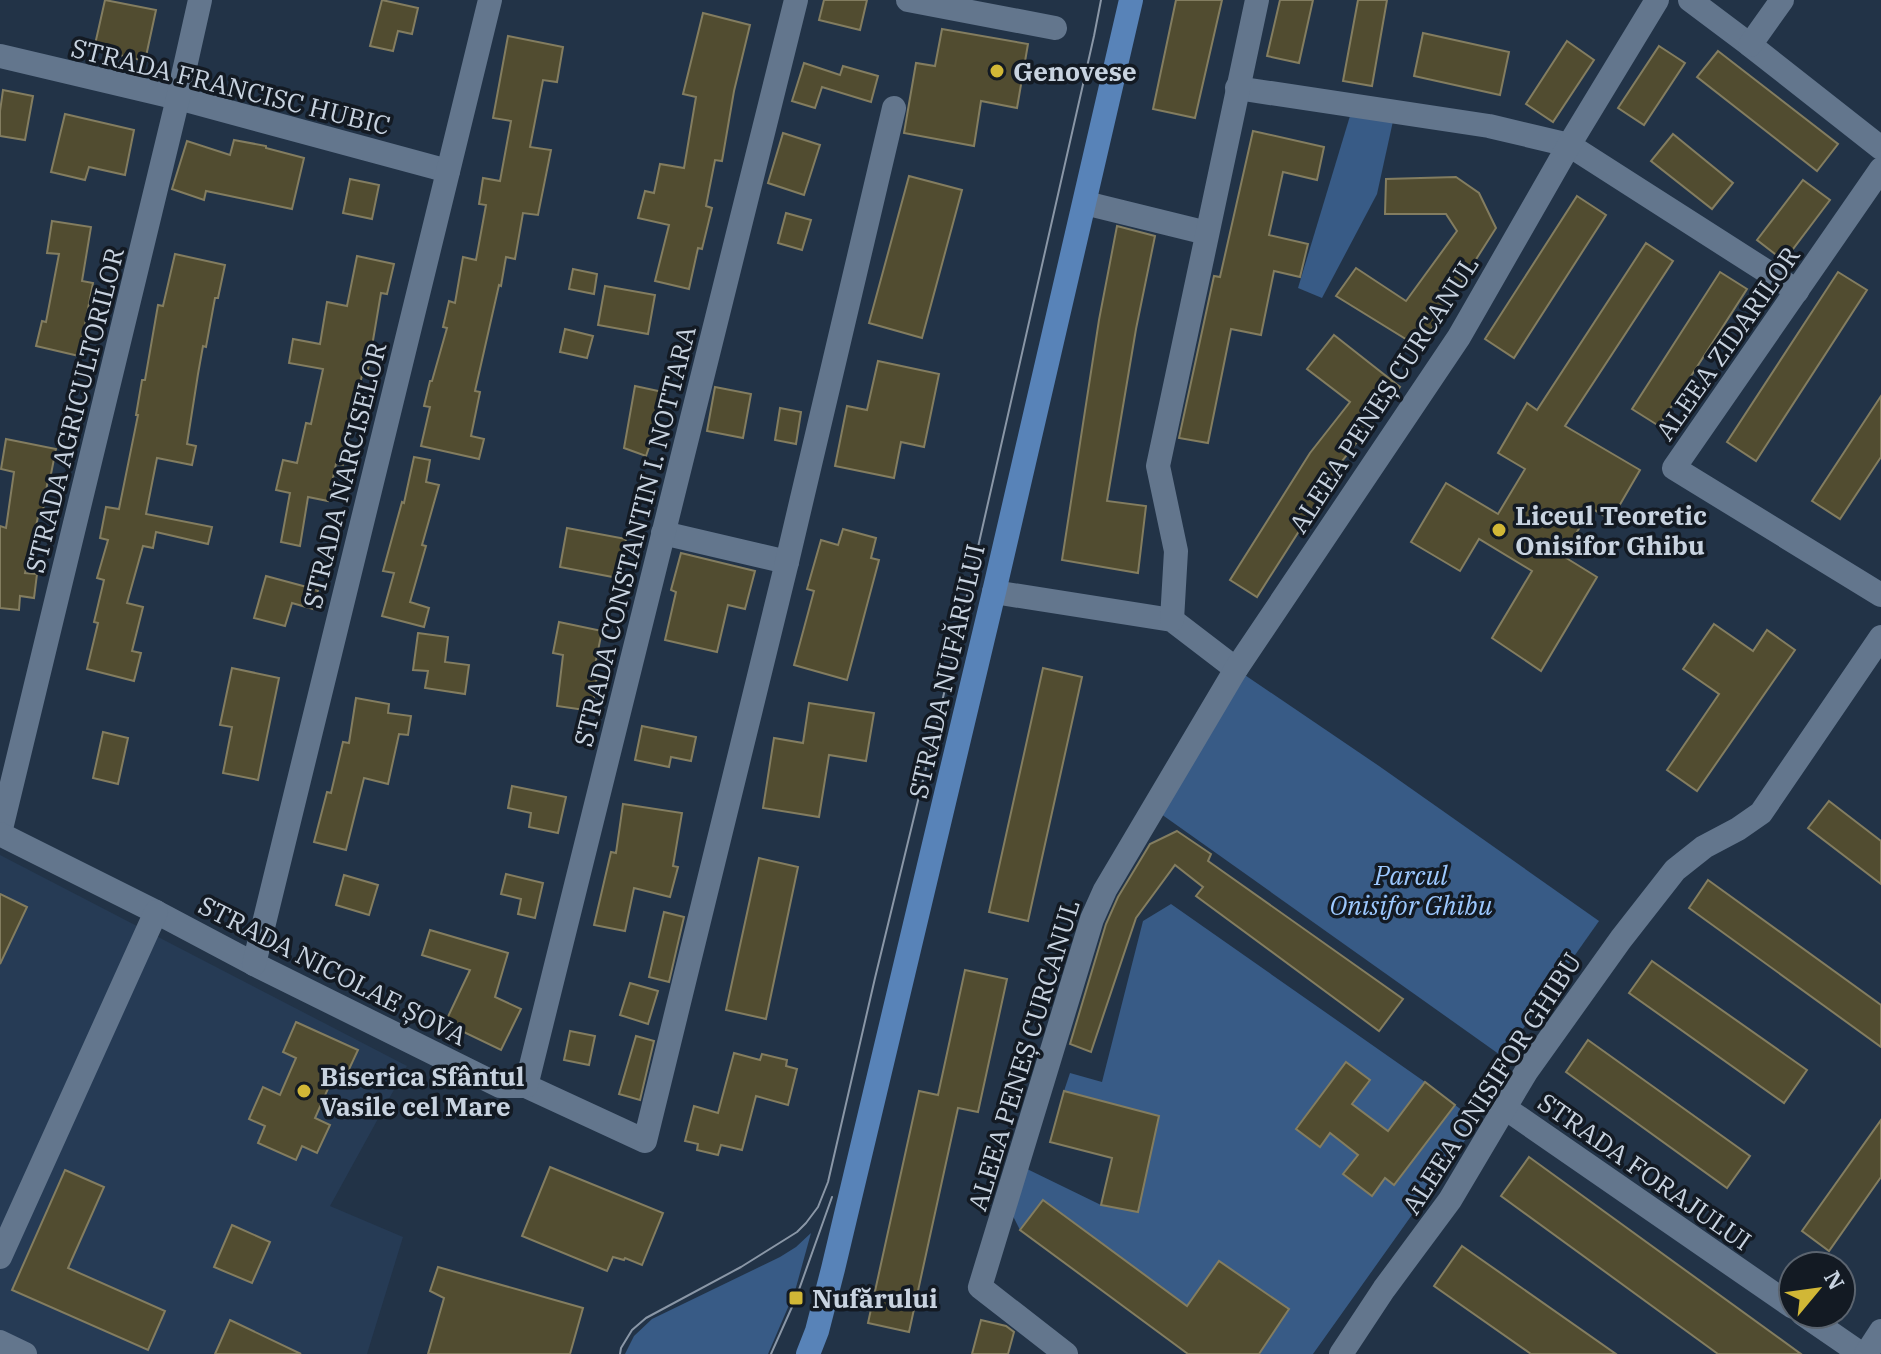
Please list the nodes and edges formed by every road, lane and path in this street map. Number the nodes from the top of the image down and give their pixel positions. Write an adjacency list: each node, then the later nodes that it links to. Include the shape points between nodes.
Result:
1 (200, 0): 14 (street, STRADA AGRICULTORILOR)
2 (490, 0): 19 (street, STRADA NARCISELOR)
3 (796, 0): 23 (street, STRADA CONSTANTIN I. NOTTARA)
4 (908, 0): 10 (street)
5 (1131, 0): 20 (main road, STRADA NUFĂRULUI)
6 (1257, 0): 13 (street)
7 (1657, 0): 16 (street, ALEEA PENEȘ CURCANUL)
8 (1690, 0): 11 (street)
9 (1782, 0): 11 (street)
10 (1055, 28)
11 (1750, 45): 17 (street)
12 (0, 56): 14 (street, STRADA FRANCISC HUBIC)
13 (1237, 88): 16 (street, via 1489,126); 21 (street)
14 (178, 98): 19 (street, STRADA FRANCISC HUBIC); 30 (street, STRADA AGRICULTORILOR)
15 (894, 108): 24 (street)
16 (1569, 145): 22 (street); 29 (street, ALEEA PENEȘ CURCANUL, via 1459,337)
17 (1881, 148)
18 (1881, 169): 22 (street, ALEEA ZIDARILOR)
19 (448, 171): 32 (street, STRADA NARCISELOR)
20 (1085, 203): 21 (street); 25 (main road, STRADA NUFĂRULUI)
21 (1207, 233): 27 (street, via 1158,466 1176,551)
22 (1797, 291): 26 (street, ALEEA ZIDARILOR, via 1674,468)
23 (663, 533): 24 (street); 33 (street, STRADA CONSTANTIN I. NOTTARA)
24 (787, 562): 33 (street, STRADA NICOLAE ȘOVA, via 645,1141)
25 (994, 592): 27 (street); 41 (main road, STRADA NUFĂRULUI, via 833,1269)
26 (1881, 595)
27 (1172, 620): 29 (street)
28 (1881, 637): 34 (street, ALEEA ONISIFOR GHIBU, via 1761,813 1675,870 1534,1060)
29 (1236, 669): 42 (street, ALEEA PENEȘ CURCANUL, via 1092,919 980,1287)
30 (0, 834): 31 (street, STRADA NICOLAE ȘOVA)
31 (156, 912): 32 (street, STRADA NICOLAE ȘOVA); 35 (street)
32 (254, 964): 33 (street, STRADA NICOLAE ȘOVA, via 500,1086)
33 (526, 1086)
34 (1505, 1108): 36 (street, STRADA FORAJULUI); 43 (street, ALEEA ONISIFOR GHIBU, via 1450,1200)
35 (0, 1257)
36 (1777, 1296)
37 (1827, 1330): 44 (street)
38 (1881, 1331): 44 (street)
39 (0, 1342): 40 (street)
40 (25, 1354)
41 (808, 1354)
42 (1066, 1354)
43 (1341, 1354)
44 (1864, 1354)

